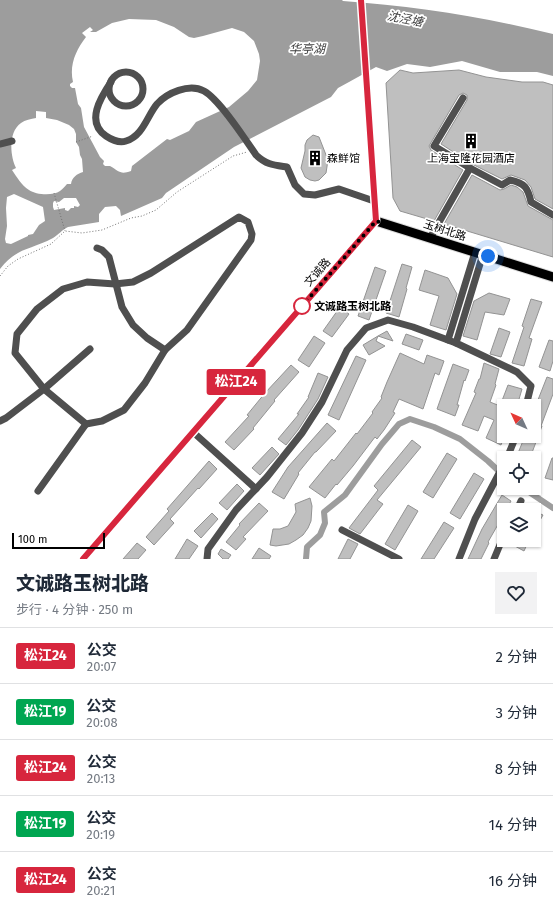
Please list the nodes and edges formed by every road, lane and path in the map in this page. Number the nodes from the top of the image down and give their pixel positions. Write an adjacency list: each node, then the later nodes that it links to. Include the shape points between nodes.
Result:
1 (360, 0): 11 (street)
2 (111, 82): 2 (street, via 118,74 134,74 142,81 141,97 133,105 121,105 112,98 109,88); 8 (street, via 101,96 96,114 102,133 115,140 125,141 134,138 157,104 178,90 196,88 205,91 223,110)
3 (463, 98): 9 (street, via 434,146)
4 (93, 136): 6 (path)
5 (12, 141): 7 (street)
6 (76, 142)
7 (0, 144)
8 (253, 151): 11 (street, via 264,162 287,167 295,185 304,194 315,195 339,189); 14 (path, via 233,156 177,192 156,210 142,216 102,230 82,233)
9 (470, 168): 12 (street, via 502,185 510,180 519,182 528,190 531,202); 15 (street)
10 (54, 193): 14 (path)
11 (374, 201): 13 (street)
12 (553, 215)
13 (376, 221): 15 (main road, 玉树北路); 29 (street, 文诚路)
14 (65, 231): 19 (path, via 51,244 13,262)
15 (430, 238): 17 (main road, 玉树北路)
16 (97, 248): 20 (street, via 109,257)
17 (479, 253): 18 (main road, 玉树北路); 21 (street); 22 (street)
18 (552, 275)
19 (0, 276)
20 (115, 284): 24 (street, via 122,306 134,325); 24 (street, via 132,282 152,273 239,217 248,222 252,240 187,330); 25 (street, via 87,282 63,289 37,309 17,334 15,353)
21 (448, 340): 22 (street); 31 (street, via 388,320 366,328 347,350 322,402 302,433)
22 (456, 343): 26 (street, via 517,372 531,386)
23 (90, 349): 25 (street)
24 (165, 350): 28 (street, via 145,383 124,410 102,421)
25 (44, 389): 27 (street); 28 (street)
26 (528, 399)
27 (0, 421)
28 (86, 424): 32 (street)
29 (193, 432): 31 (street); 35 (street, 文诚路)
30 (497, 478): 38 (street, via 475,519)
31 (256, 488): 36 (street, via 236,510 208,549)
32 (38, 491)
33 (342, 530): 37 (street)
34 (499, 547): 39 (street)
35 (83, 559)
36 (207, 559)
37 (399, 559)
38 (459, 559)
39 (494, 559)

